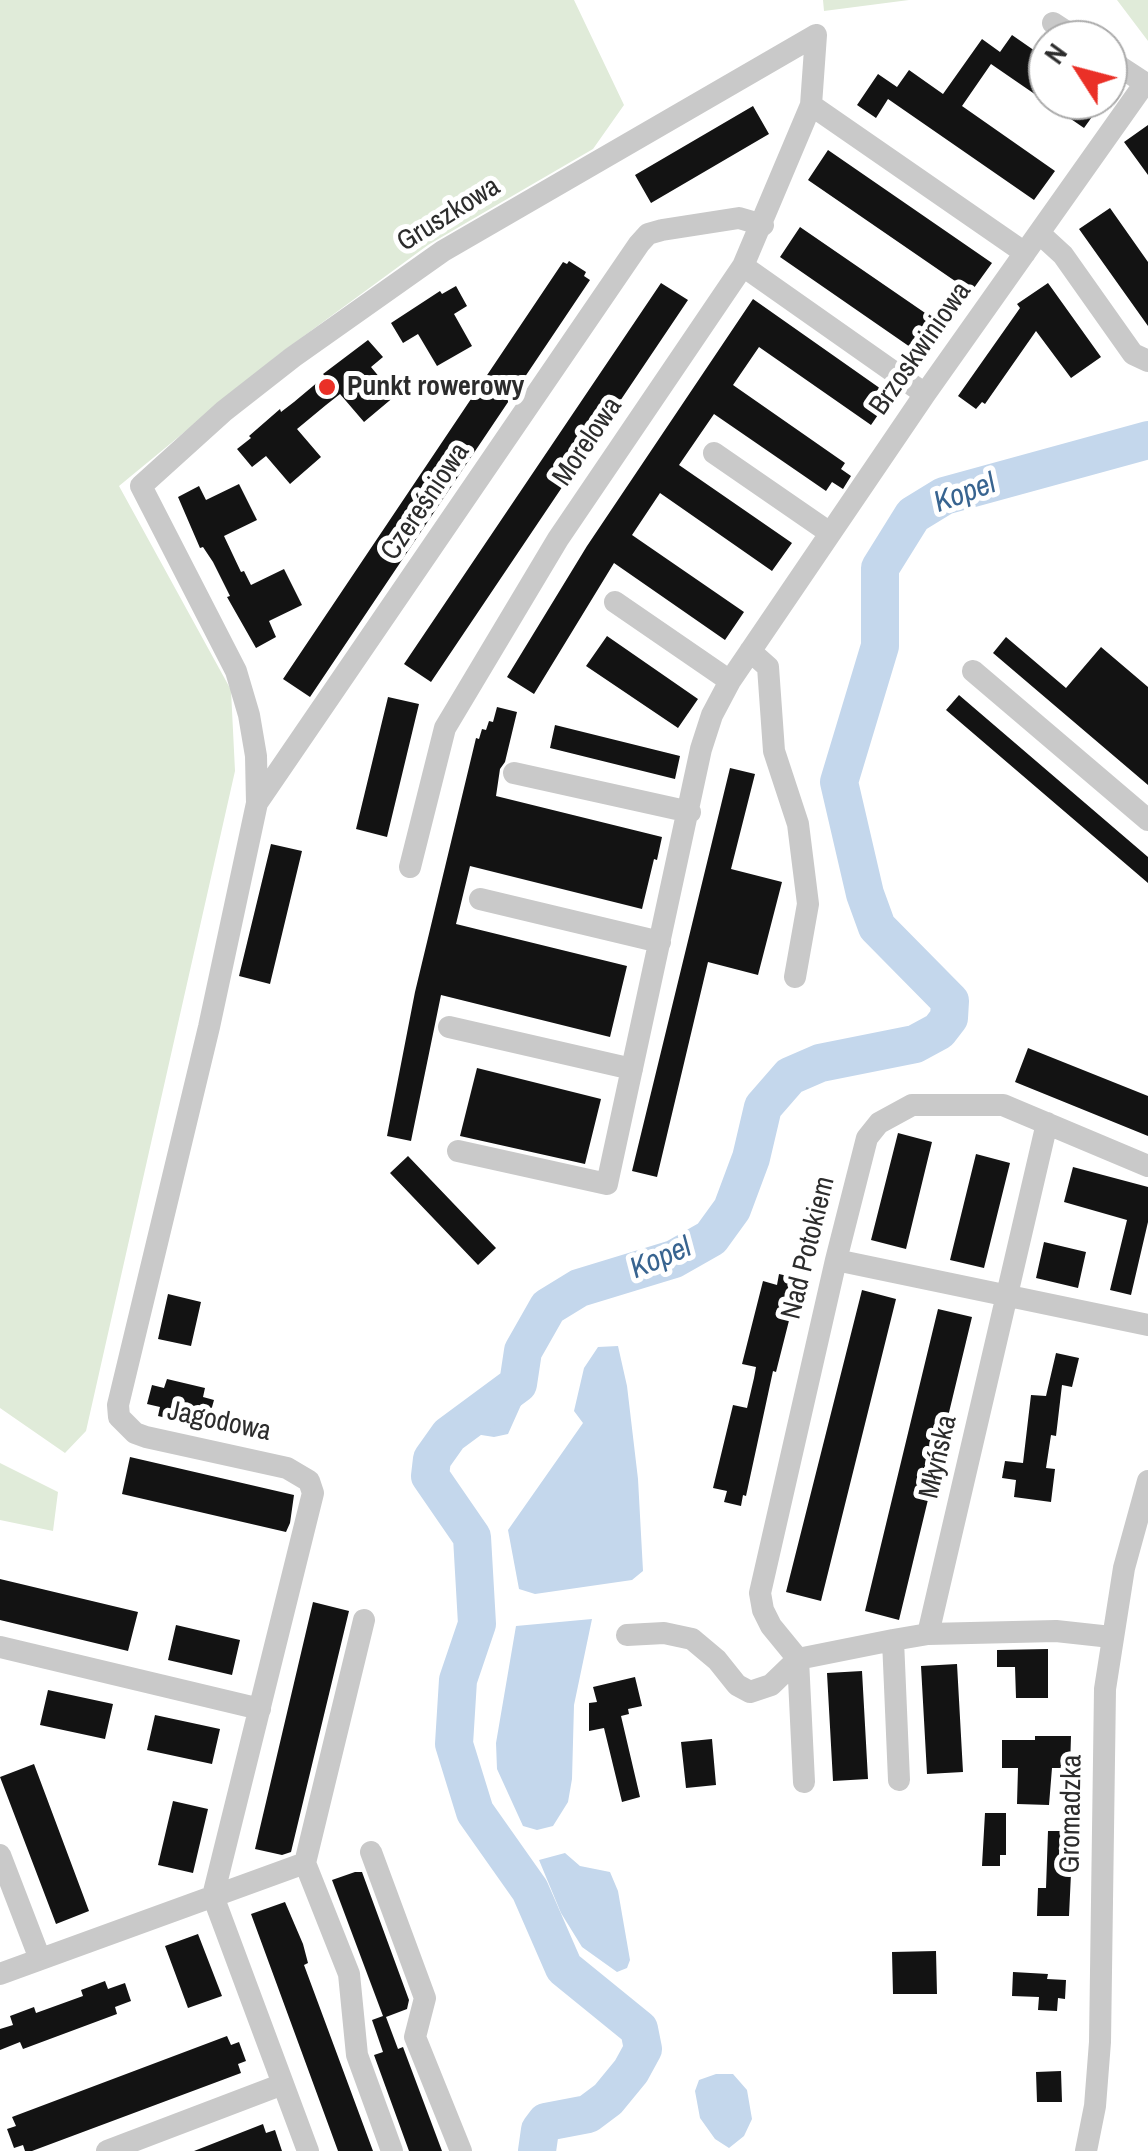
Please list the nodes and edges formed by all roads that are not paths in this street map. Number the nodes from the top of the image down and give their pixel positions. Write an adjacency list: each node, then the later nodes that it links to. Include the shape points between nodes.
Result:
1 (816, 44): 3 (street, Morelowa); 17 (street, Gruszkowa, via 442,251 224,410 141,486 236,672 256,756)
2 (1146, 84): 5 (street, Brzoskwiniowa)
3 (811, 104): 4 (street, Morelowa); 6 (street)
4 (763, 225): 7 (street, Morelowa); 17 (street, Czereśniowa, via 740,218 648,234)
5 (1039, 233): 6 (street, Brzoskwiniowa); 8 (street, via 1063,255 1134,354)
6 (1025, 253): 9 (street, Brzoskwiniowa)
7 (743, 266): 9 (street); 20 (street, Morelowa, via 558,540 445,728)
8 (1148, 361)
9 (924, 394): 11 (street, Brzoskwiniowa)
10 (714, 453): 11 (street)
11 (830, 533): 13 (street, Brzoskwiniowa)
12 (614, 602): 15 (street)
13 (750, 652): 15 (street, Brzoskwiniowa); 23 (street, via 768,667 774,751 798,824 808,904)
14 (972, 671): 19 (street)
15 (730, 681): 18 (street, Brzoskwiniowa, via 712,715)
16 (514, 773): 18 (street)
17 (257, 803): 40 (street, Jagodowa, via 118,1406 135,1434 287,1468 309,1480 311,1509)
18 (690, 812): 22 (street, Brzoskwiniowa)
19 (1148, 820)
20 (410, 867)
21 (480, 899): 22 (street)
22 (660, 942): 25 (street, Brzoskwiniowa)
23 (795, 977)
24 (448, 1026): 25 (street)
25 (632, 1069): 27 (street, Brzoskwiniowa, via 606,1184)
26 (1047, 1123): 28 (street, Nad Potokiem); 29 (street, Nad Potokiem, via 1003,1105 912,1106 878,1123 867,1138); 30 (street, Młyńska)
27 (458, 1151)
28 (1148, 1166)
29 (836, 1260): 30 (street); 39 (street, Nad Potokiem, via 760,1593 770,1626)
30 (1007, 1298): 31 (street); 34 (street, Młyńska)
31 (1147, 1319)
32 (1148, 1482): 36 (street, Gromadzka)
33 (364, 1620): 45 (street)
34 (928, 1634): 36 (street, via 1056,1631); 37 (street)
35 (627, 1635): 39 (street, via 692,1639 750,1692 771,1685)
36 (1111, 1637): 54 (street, Gromadzka, via 1099,2057)
37 (893, 1640): 39 (street); 41 (street)
38 (0, 1647): 40 (street)
39 (798, 1659): 42 (street)
40 (260, 1709): 46 (street, Jagodowa)
41 (899, 1780)
42 (804, 1782)
43 (371, 1852): 53 (street, via 425,1998 415,2037)
44 (0, 1856): 47 (street)
45 (305, 1863): 46 (street); 52 (street, via 349,1974 357,2055)
46 (213, 1896): 47 (street); 49 (street)
47 (40, 1959): 48 (street)
48 (0, 1974)
49 (283, 2084): 50 (street); 51 (street)
50 (107, 2151)
51 (308, 2151)
52 (392, 2151)
53 (461, 2151)
54 (1086, 2151)

